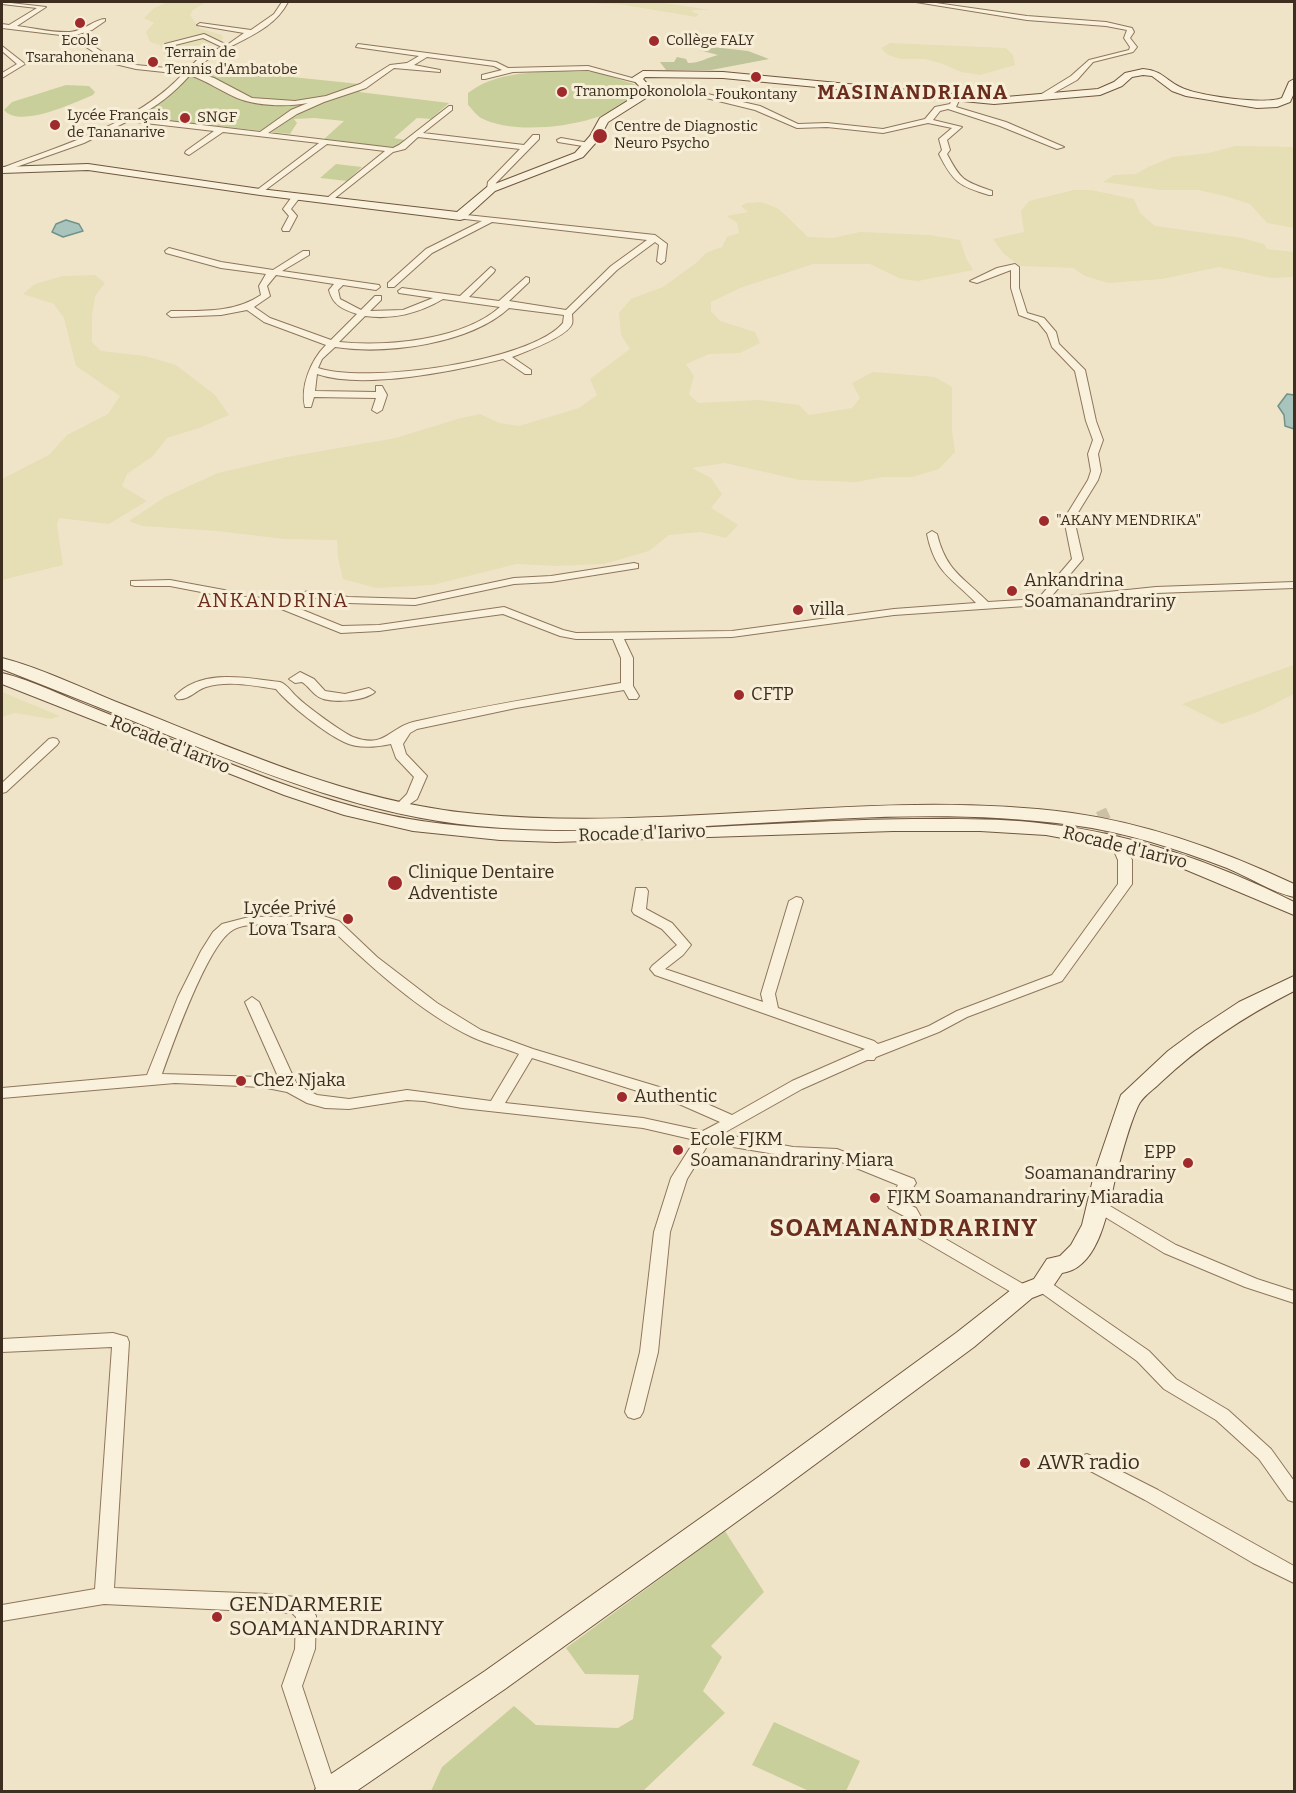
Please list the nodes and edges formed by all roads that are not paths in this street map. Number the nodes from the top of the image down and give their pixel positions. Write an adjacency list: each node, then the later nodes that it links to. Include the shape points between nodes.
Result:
1 (2, 2): 7 (street, via 43,6)
2 (285, 2): 9 (street, via 276,15)
3 (919, 2): 26 (street, via 1130,29 1127,38 1134,47 1131,51 1091,62)
4 (103, 20): 10 (street, via 90,29)
5 (200, 25): 9 (street)
6 (2, 26): 7 (street)
7 (10, 27): 8 (street); 10 (street)
8 (2, 32)
9 (253, 32): 13 (street)
10 (71, 34): 20 (street, via 113,62)
11 (166, 45): 13 (street, via 204,36)
12 (358, 46): 15 (street)
13 (227, 47): 20 (street, via 202,58)
14 (2, 48): 21 (street, via 21,64)
15 (425, 55): 16 (street); 18 (street, via 496,64)
16 (403, 66): 17 (street); 27 (street, via 392,66 363,86)
17 (429, 70): 19 (street); 23 (street)
18 (513, 70): 22 (street); 25 (street, via 593,69)
19 (438, 71)
20 (187, 72): 27 (street, via 250,100 295,103); 30 (street, via 172,90)
21 (2, 76)
22 (485, 77)
23 (417, 79)
24 (1294, 82): 26 (street, via 1289,97 1272,104 1190,94 1148,72 1129,75 1101,92)
25 (642, 86): 28 (street, via 637,78 650,73 706,74 888,90); 31 (street, via 690,92 757,108 797,126 883,131); 38 (street, via 639,98 604,120)
26 (1043, 97): 28 (street)
27 (327, 98): 33 (street, via 294,112)
28 (952, 103): 31 (street, via 938,109); 40 (street)
29 (448, 108): 34 (street)
30 (129, 119): 32 (street); 43 (street)
31 (928, 121): 46 (street, via 958,127 943,139 943,154 952,174 961,182)
32 (222, 129): 33 (street); 42 (street)
33 (261, 134): 37 (street)
34 (417, 135): 39 (street); 41 (street, via 400,149)
35 (536, 137): 39 (street)
36 (561, 140): 38 (street)
37 (325, 142): 41 (street); 45 (street)
38 (589, 145): 44 (street, via 579,155)
39 (524, 147): 44 (street, via 492,182)
40 (1060, 147)
41 (391, 150): 48 (street)
42 (189, 153)
43 (2, 172): 45 (street, via 88,167)
44 (491, 189): 49 (street)
45 (260, 192): 47 (street)
46 (989, 193)
47 (297, 196): 48 (street); 51 (street, via 287,209 293,216)
48 (330, 201): 49 (street)
49 (460, 216): 50 (street)
50 (492, 219): 52 (street); 61 (street, via 429,251)
51 (286, 229)
52 (655, 238): 55 (street, via 663,245); 70 (street, via 614,268)
53 (170, 251): 57 (street, via 221,265)
54 (306, 253): 57 (street)
55 (662, 261)
56 (491, 270): 66 (street)
57 (275, 273): 60 (street); 68 (street, via 262,286 266,296)
58 (526, 280): 67 (street)
59 (974, 281): 86 (street, via 1015,267 1015,288 1023,315 1041,320 1055,345 1080,370 1098,440 1093,454 1094,480 1069,519 1078,559)
60 (341, 282): 62 (street); 69 (street, via 333,290 336,300)
61 (391, 285): 62 (street); 63 (street)
62 (376, 287): 65 (street, via 369,293)
63 (402, 291): 64 (street); 65 (street)
64 (442, 296): 66 (street); 69 (street, via 410,311)
65 (386, 298): 69 (street)
66 (463, 298): 67 (street)
67 (505, 304): 70 (street); 72 (street, via 503,311 485,323 435,338 352,346)
68 (249, 306): 71 (street, via 221,312); 72 (street, via 269,321)
69 (364, 312): 72 (street)
70 (568, 313): 73 (street, via 568,323 563,328)
71 (171, 314)
72 (332, 343): 74 (street)
73 (504, 356): 75 (street); 76 (street, via 448,368)
74 (313, 369): 76 (street, via 328,375); 77 (street)
75 (528, 372)
76 (377, 375): 78 (street)
77 (309, 394): 78 (street); 79 (street)
78 (382, 395): 80 (street)
79 (308, 405)
80 (377, 410)
81 (932, 534): 87 (street, via 935,554 945,571)
82 (634, 566): 85 (street, via 514,581 415,602 348,600 310,594)
83 (135, 583): 85 (street, via 170,583 244,600)
84 (1294, 585): 86 (street, via 1156,590)
85 (271, 601): 88 (street, via 341,630 504,610 560,633)
86 (1041, 602): 87 (street)
87 (984, 605): 88 (street, via 872,614 763,632)
88 (617, 636): 94 (street, via 627,658 630,691 516,704 413,726)
89 (2, 663): 97 (street, Rocade d'Iarivo, via 308,783)
90 (2, 678): 102 (street, Rocade d'Iarivo, via 320,802 419,825 556,837 870,826 1029,828 1103,839 1186,862)
91 (295, 679): 92 (street, via 306,678 321,694 335,698)
92 (369, 692)
93 (181, 696): 94 (street, via 214,681 280,686 291,699 349,740 375,744 390,741)
94 (406, 731): 97 (street, via 398,744 400,756 421,776 413,796)
95 (53, 742): 96 (street)
96 (2, 789)
97 (400, 807): 100 (street, Rocade d'Iarivo, via 477,820 538,823 916,810 1033,815 1121,828 1163,840)
98 (1122, 853): 107 (street, via 1125,884 1057,978 962,1014)
99 (641, 891): 105 (street, via 639,911 667,926 684,945 659,965 660,972)
100 (1294, 891)
101 (796, 901): 105 (street, via 768,994)
102 (1294, 909)
103 (1294, 983): 114 (street, via 1246,1007 1202,1036 1129,1100)
104 (252, 1002): 109 (street)
105 (771, 1008): 107 (street, via 869,1044 873,1048)
106 (528, 1052): 108 (street, via 476,1033 446,1016 372,960 334,924 324,920 257,921 235,924 219,932 171,1030); 111 (street); 112 (street, via 684,1100)
107 (869, 1056): 112 (street, via 798,1085)
108 (153, 1079): 109 (street, via 225,1079); 110 (street)
109 (291, 1088): 111 (street, via 325,1103 424,1095)
110 (2, 1093)
111 (495, 1107): 113 (street, via 643,1122)
112 (734, 1122): 113 (street)
113 (705, 1137): 115 (street, via 793,1152 837,1154 898,1178 908,1183 895,1204 910,1212 913,1217 909,1225); 118 (street, via 679,1178 662,1232 649,1352)
114 (1098, 1205): 115 (street, via 1094,1225 1079,1251 1066,1264 1056,1265); 116 (street, via 1170,1249)
115 (1033, 1288): 120 (street, via 1143,1356 1170,1384 1222,1415 1265,1454); 124 (street, via 504,1674)
116 (1294, 1297)
117 (2, 1345): 122 (street, via 121,1342)
118 (634, 1413)
119 (1087, 1461): 121 (street)
120 (1294, 1495)
121 (1294, 1575)
122 (104, 1596): 123 (street); 124 (street, via 269,1602 302,1609 306,1616 305,1649 292,1686)
123 (2, 1613)
124 (328, 1791)

